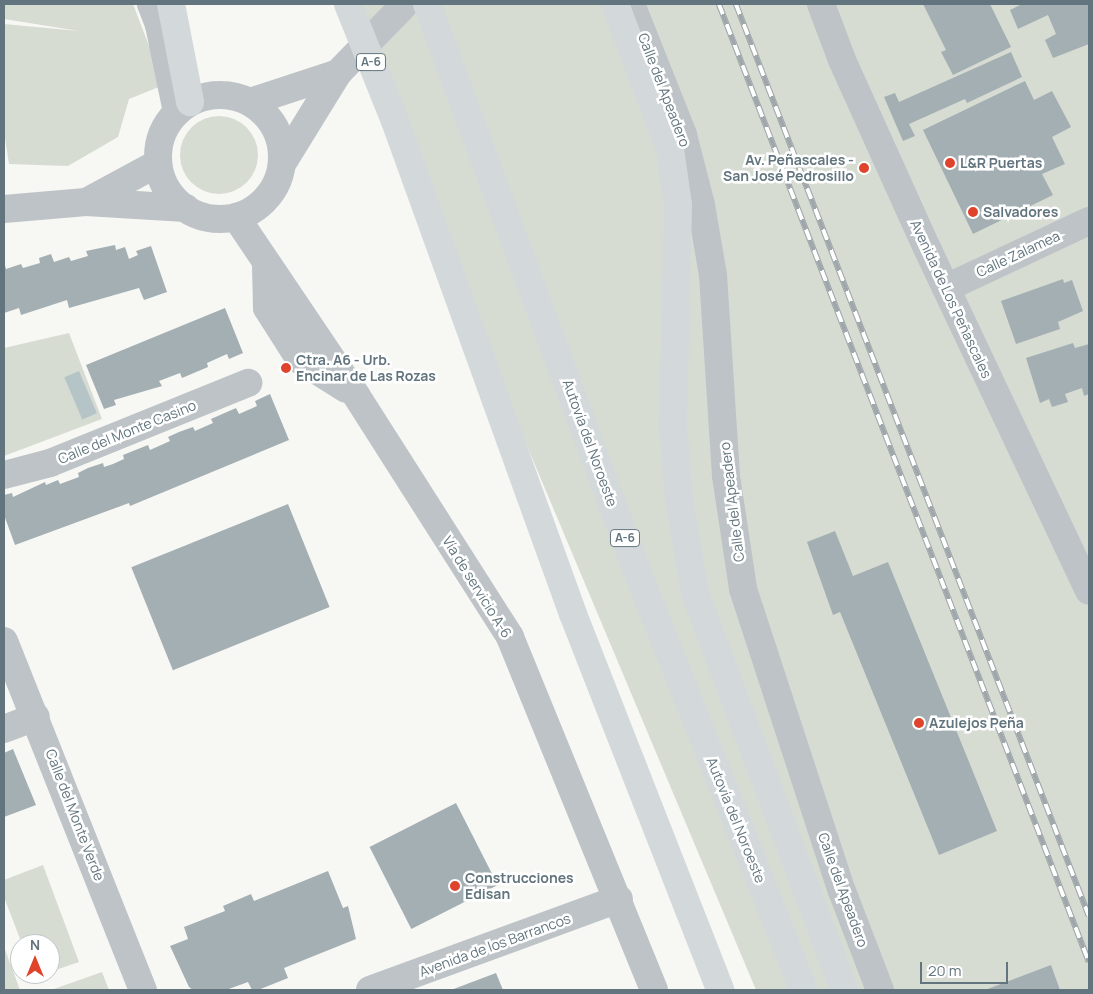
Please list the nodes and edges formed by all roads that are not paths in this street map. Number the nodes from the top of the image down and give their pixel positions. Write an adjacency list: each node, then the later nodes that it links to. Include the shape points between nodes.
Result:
1 (151, 4): 11 (street)
2 (171, 4): 11 (highway)
3 (348, 4): 30 (highway, A-6, via 395,121 574,614)
4 (405, 4): 9 (street)
5 (427, 4): 31 (highway, Autovía del Noroeste / A-6, via 635,566)
6 (615, 4): 32 (highway, via 670,149 678,205 673,425 679,500 695,594)
7 (631, 4): 33 (street, Calle del Apeadero, via 683,135 701,205 714,275 726,476 742,589 842,891)
8 (821, 4): 19 (street, Avenida de Los Peñascales, via 842,60)
9 (338, 73): 10 (street); 13 (street)
10 (250, 102): 11 (street, via 230,95 210,96); 13 (street, via 262,110 279,135)
11 (183, 107): 12 (street, via 159,144)
12 (158, 163): 14 (street); 15 (street, via 162,181)
13 (282, 164): 17 (street, via 272,192 262,203)
14 (86, 202): 15 (street); 16 (street)
15 (186, 208): 17 (street, via 219,219)
16 (4, 209)
17 (236, 217): 26 (street, Vía de servicio A-6, via 266,266 356,395 510,637)
18 (1089, 221): 19 (street, Calle Zalamea)
19 (946, 288): 22 (street, Avenida de Los Peñascales)
20 (248, 383): 21 (street, Calle del Monte Casino, via 50,463)
21 (4, 476)
22 (1089, 591)
23 (4, 641): 24 (street, Calle del Monte Verde)
24 (36, 717): 25 (street); 27 (street, Calle del Monte Verde)
25 (4, 729)
26 (620, 899): 28 (street, Avenida de los Barrancos); 29 (street, Vía de servicio A-6)
27 (143, 990)
28 (370, 990)
29 (654, 990)
30 (720, 990)
31 (804, 990)
32 (844, 990)
33 (880, 990)

